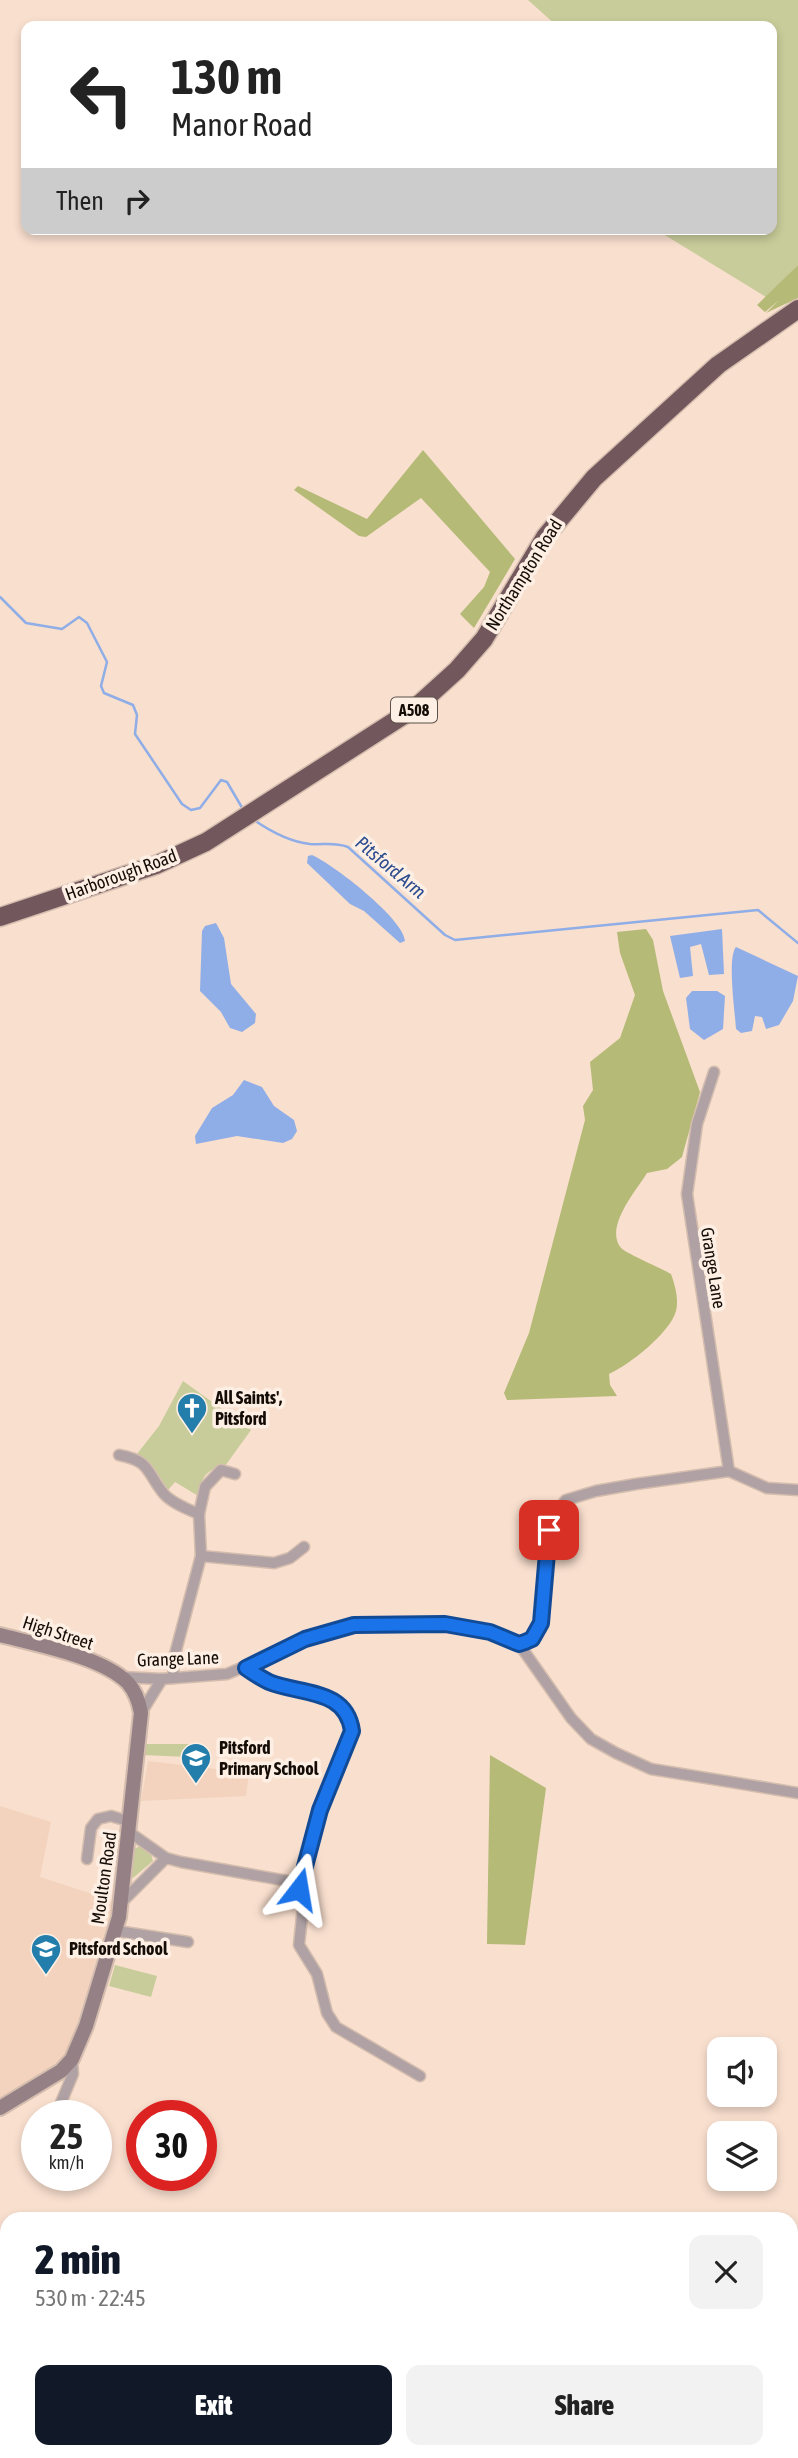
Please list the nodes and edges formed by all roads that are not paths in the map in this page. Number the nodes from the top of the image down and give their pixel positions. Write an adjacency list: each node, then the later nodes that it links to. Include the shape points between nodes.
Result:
1 (798, 309): 2 (highway, Northampton Road / A508, via 718,365 594,478 545,537 484,639 439,688 390,727)
2 (237, 822): 3 (highway, Harborough Road / A508, via 156,865)
3 (0, 917)
4 (715, 1072): 6 (street, Grange Lane, via 696,1124 687,1194)
5 (119, 1455): 9 (street, via 137,1458 149,1468 165,1495)
6 (729, 1471): 8 (street, via 767,1488); 13 (street, via 596,1491 566,1500 549,1530 541,1623 532,1639)
7 (236, 1474): 9 (street, via 221,1470 215,1476 205,1487)
8 (798, 1490)
9 (199, 1514): 11 (street)
10 (304, 1547): 11 (street, via 274,1563)
11 (201, 1556): 16 (street)
12 (0, 1635): 15 (street, High Street)
13 (519, 1644): 14 (street, Grange Lane, via 490,1632 445,1624 354,1625 305,1639); 18 (street, via 571,1718 591,1739 616,1753 651,1769)
14 (246, 1668): 16 (street, Grange Lane); 22 (street, via 270,1682 335,1701 351,1719 352,1731 320,1810)
15 (120, 1676): 16 (street, Grange Lane); 17 (street, via 134,1691)
16 (168, 1679): 17 (street)
17 (141, 1713): 19 (street, Moulton Road)
18 (798, 1793)
19 (130, 1827): 20 (street); 21 (street, via 111,1816 98,1819 91,1828); 23 (street, Moulton Road)
20 (166, 1858): 22 (street); 23 (street)
21 (87, 1859)
22 (299, 1883): 27 (street, via 303,1908 299,1945 321,1983 331,2022)
23 (121, 1902): 24 (street, Moulton Road)
24 (117, 1931): 25 (street); 26 (street, Moulton Road)
25 (188, 1942)
26 (72, 2059): 28 (street, via 73,2074); 29 (street, Moulton Road, via 51,2080)
27 (420, 2076)
28 (62, 2100)
29 (0, 2108)

